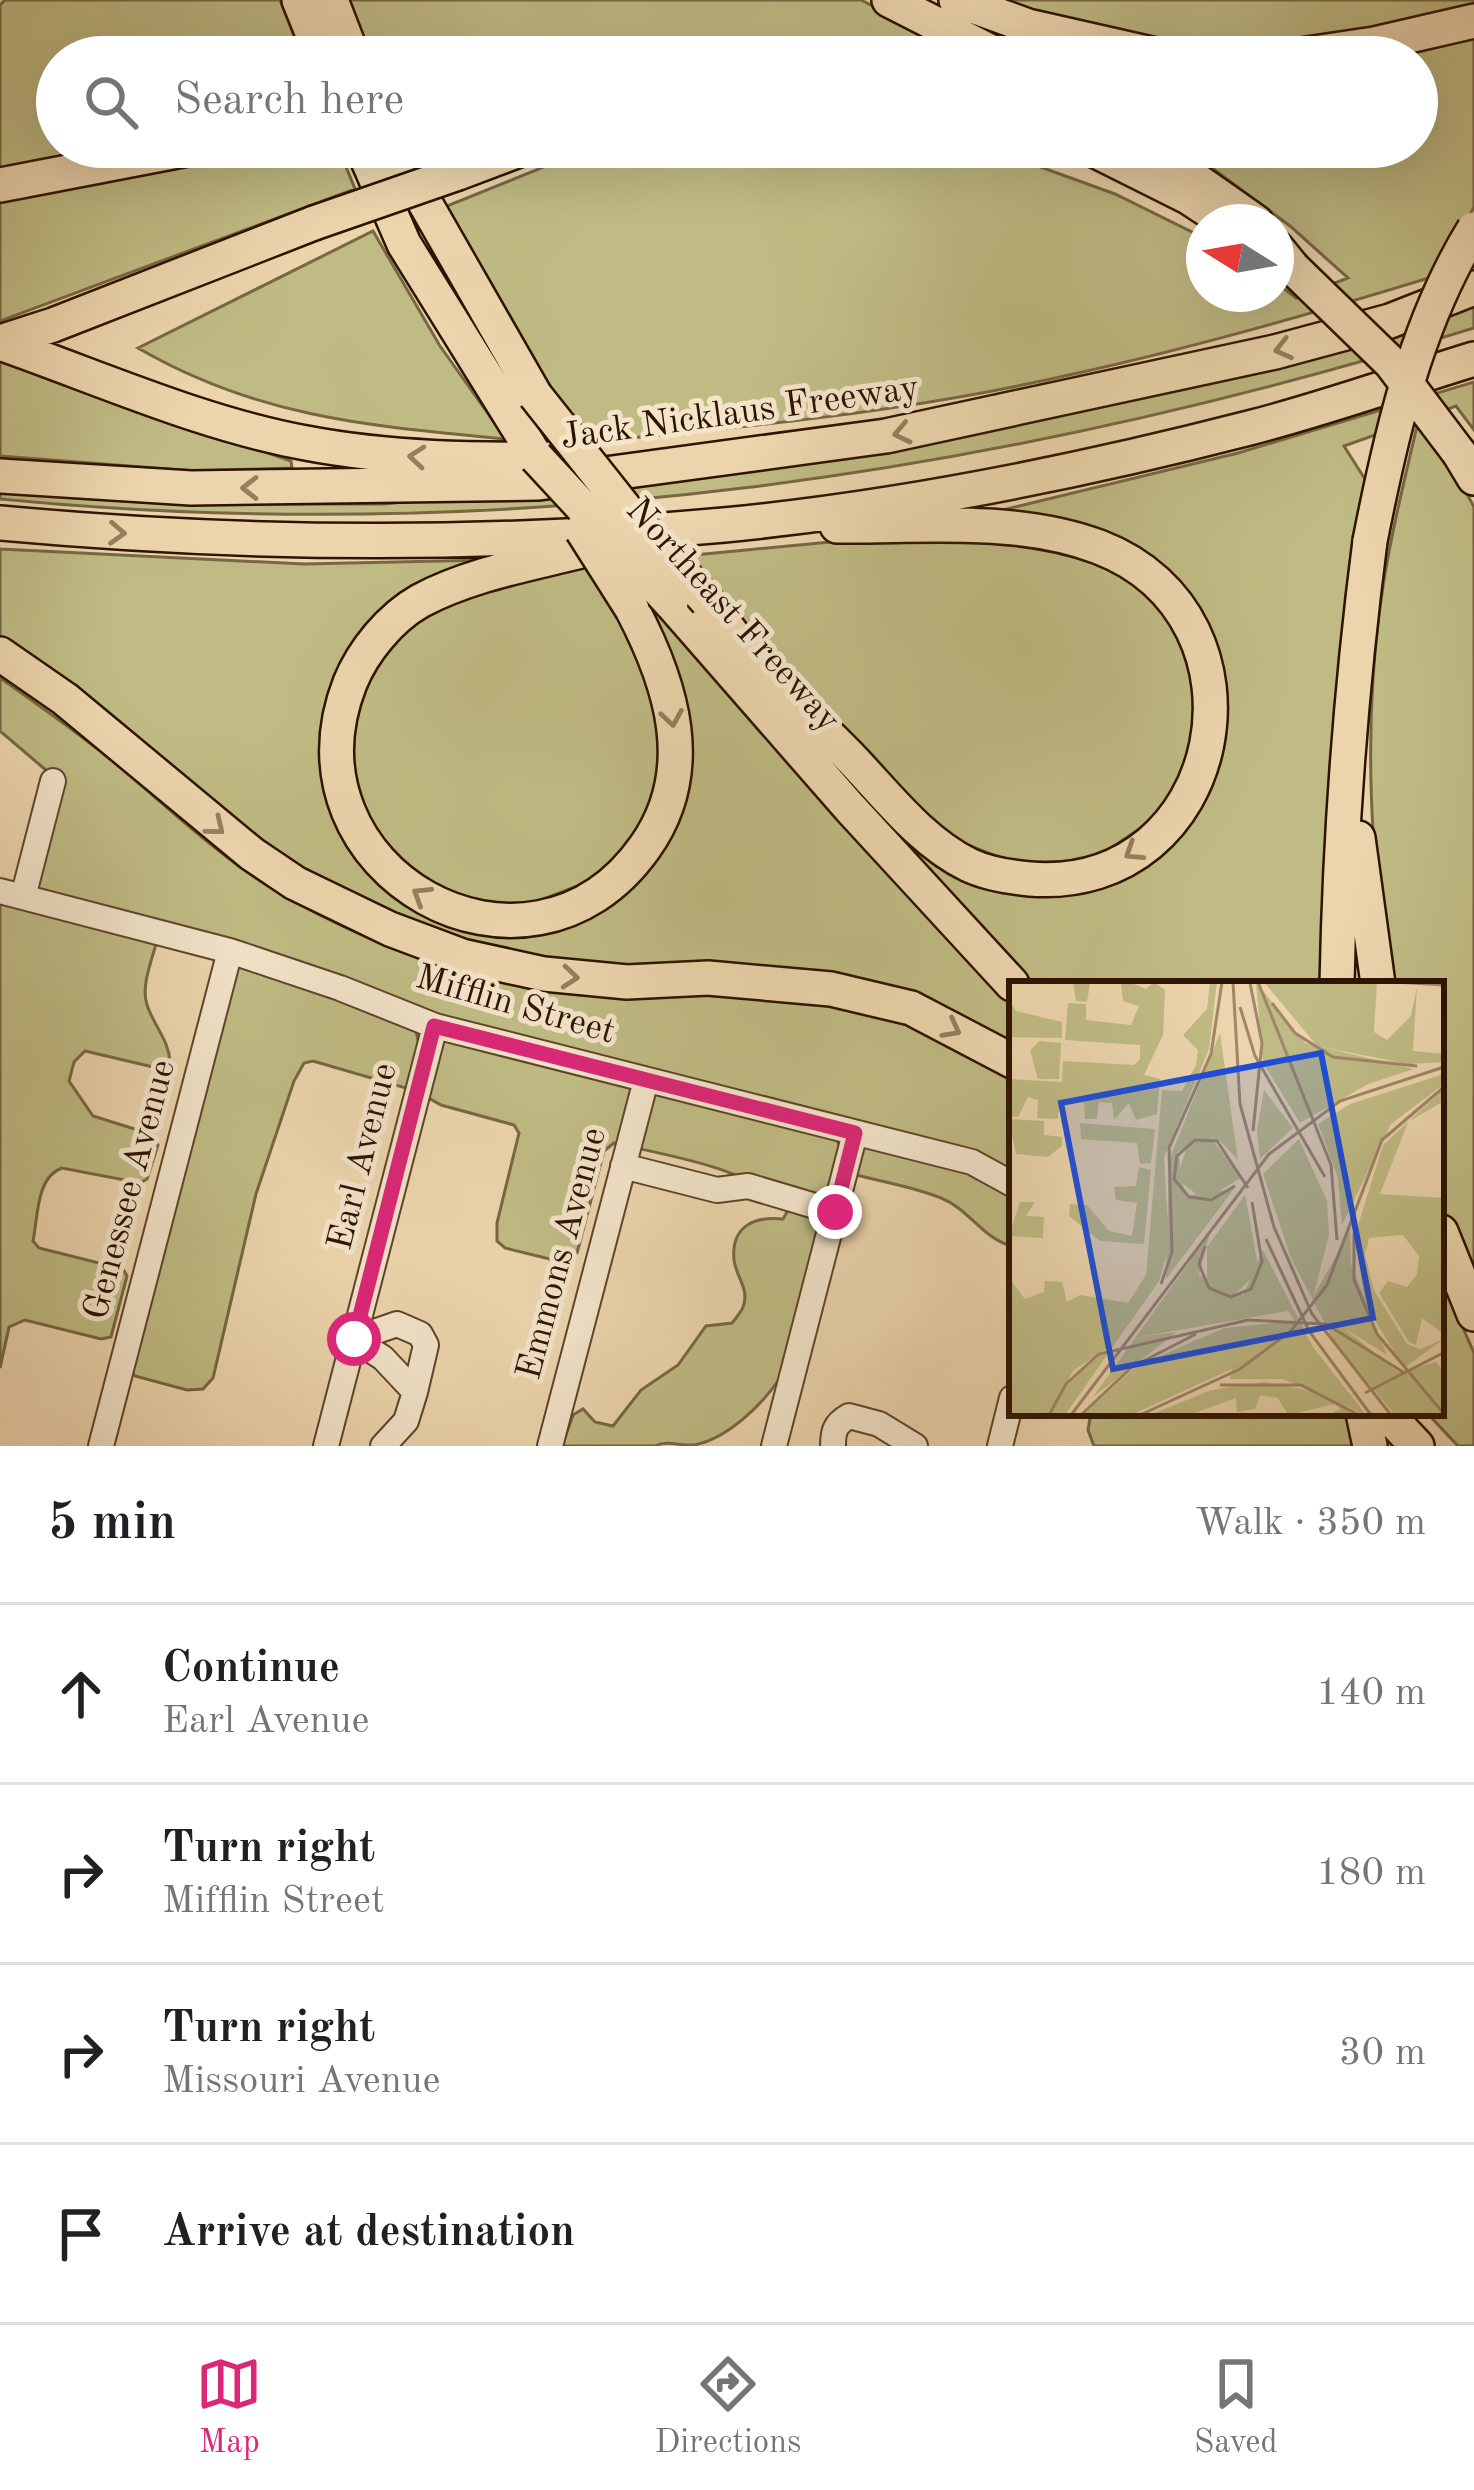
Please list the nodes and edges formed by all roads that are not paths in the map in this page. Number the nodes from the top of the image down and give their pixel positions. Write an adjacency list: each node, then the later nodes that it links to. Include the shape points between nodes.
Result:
1 (299, 0): 6 (highway)
2 (332, 0): 7 (highway)
3 (889, 0): 8 (highway)
4 (956, 0): 9 (highway)
5 (1474, 21): 10 (highway)
6 (314, 36)
7 (345, 36)
8 (960, 36)
9 (1072, 36)
10 (1409, 36)
11 (89, 168): 17 (highway)
12 (371, 168): 25 (highway, Northeast Freeway, via 404,244)
13 (402, 168): 30 (highway, one-way to 13, bridge, via 1017,530 1080,540 1124,559 1162,588 1199,645 1212,690 1204,763 1170,824 1113,865 1042,880 970,866 936,844 762,670 535,395)
14 (471, 168): 23 (highway, bridge)
15 (1130, 168): 18 (highway)
16 (1179, 168): 19 (highway)
17 (0, 185)
18 (1199, 204)
19 (1230, 204)
20 (1474, 229): 33 (highway, bridge, via 1419,344 1384,466)
21 (1294, 269): 27 (highway, bridge, via 1390,363)
22 (1474, 288): 26 (highway, Jack Nicklaus Freeway, one-way to 26, via 1275,352 886,436)
23 (0, 343): 26 (highway, one-way to 23, via 454,460 303,443)
24 (1474, 359): 30 (highway, via 1170,447 976,487)
25 (536, 457): 31 (highway, one-way to 31, bridge, via 632,609 658,657 672,705 674,788 635,860 577,905 523,919 448,910 401,883 350,817 336,744 344,698 367,653 417,603 460,584); 37 (highway, Northeast Freeway, bridge)
26 (659, 465): 28 (highway, Jack Nicklaus Freeway, one-way to 28, via 539,483 418,487 190,488)
27 (1467, 465)
28 (0, 476)
29 (0, 523): 31 (highway, one-way to 31, via 343,541)
30 (727, 524): 31 (highway)
31 (665, 529)
32 (0, 654): 41 (highway, one-way to 41, via 252,854 390,929 544,974 831,989 910,1008)
33 (1348, 753): 38 (highway); 39 (highway)
34 (53, 781): 35 (street)
35 (12, 894): 36 (street, Mifflin Street)
36 (230, 952): 40 (street, Mifflin Street); 52 (street, Genessee Avenue)
37 (1009, 981)
38 (1336, 981)
39 (1377, 981)
40 (434, 1026): 42 (street, Mifflin Street); 49 (street, Earl Avenue)
41 (1009, 1059)
42 (646, 1080): 43 (street, Mifflin Street); 44 (street, Emmons Avenue)
43 (855, 1133): 45 (street, Mifflin Street, via 972,1162); 46 (street)
44 (623, 1166): 46 (street, via 717,1190 748,1186); 55 (street, Emmons Avenue)
45 (1009, 1182)
46 (835, 1212): 56 (street)
47 (1444, 1239): 48 (highway)
48 (1474, 1314)
49 (354, 1339): 50 (street); 50 (street, via 397,1324 420,1334 426,1345); 53 (street, Earl Avenue)
50 (415, 1392): 54 (street, via 406,1421)
51 (1009, 1410): 59 (street)
52 (101, 1446)
53 (326, 1446)
54 (383, 1446)
55 (550, 1446)
56 (774, 1446)
57 (833, 1446): 58 (street, via 838,1423 849,1416)
58 (915, 1446)
59 (1000, 1446)

